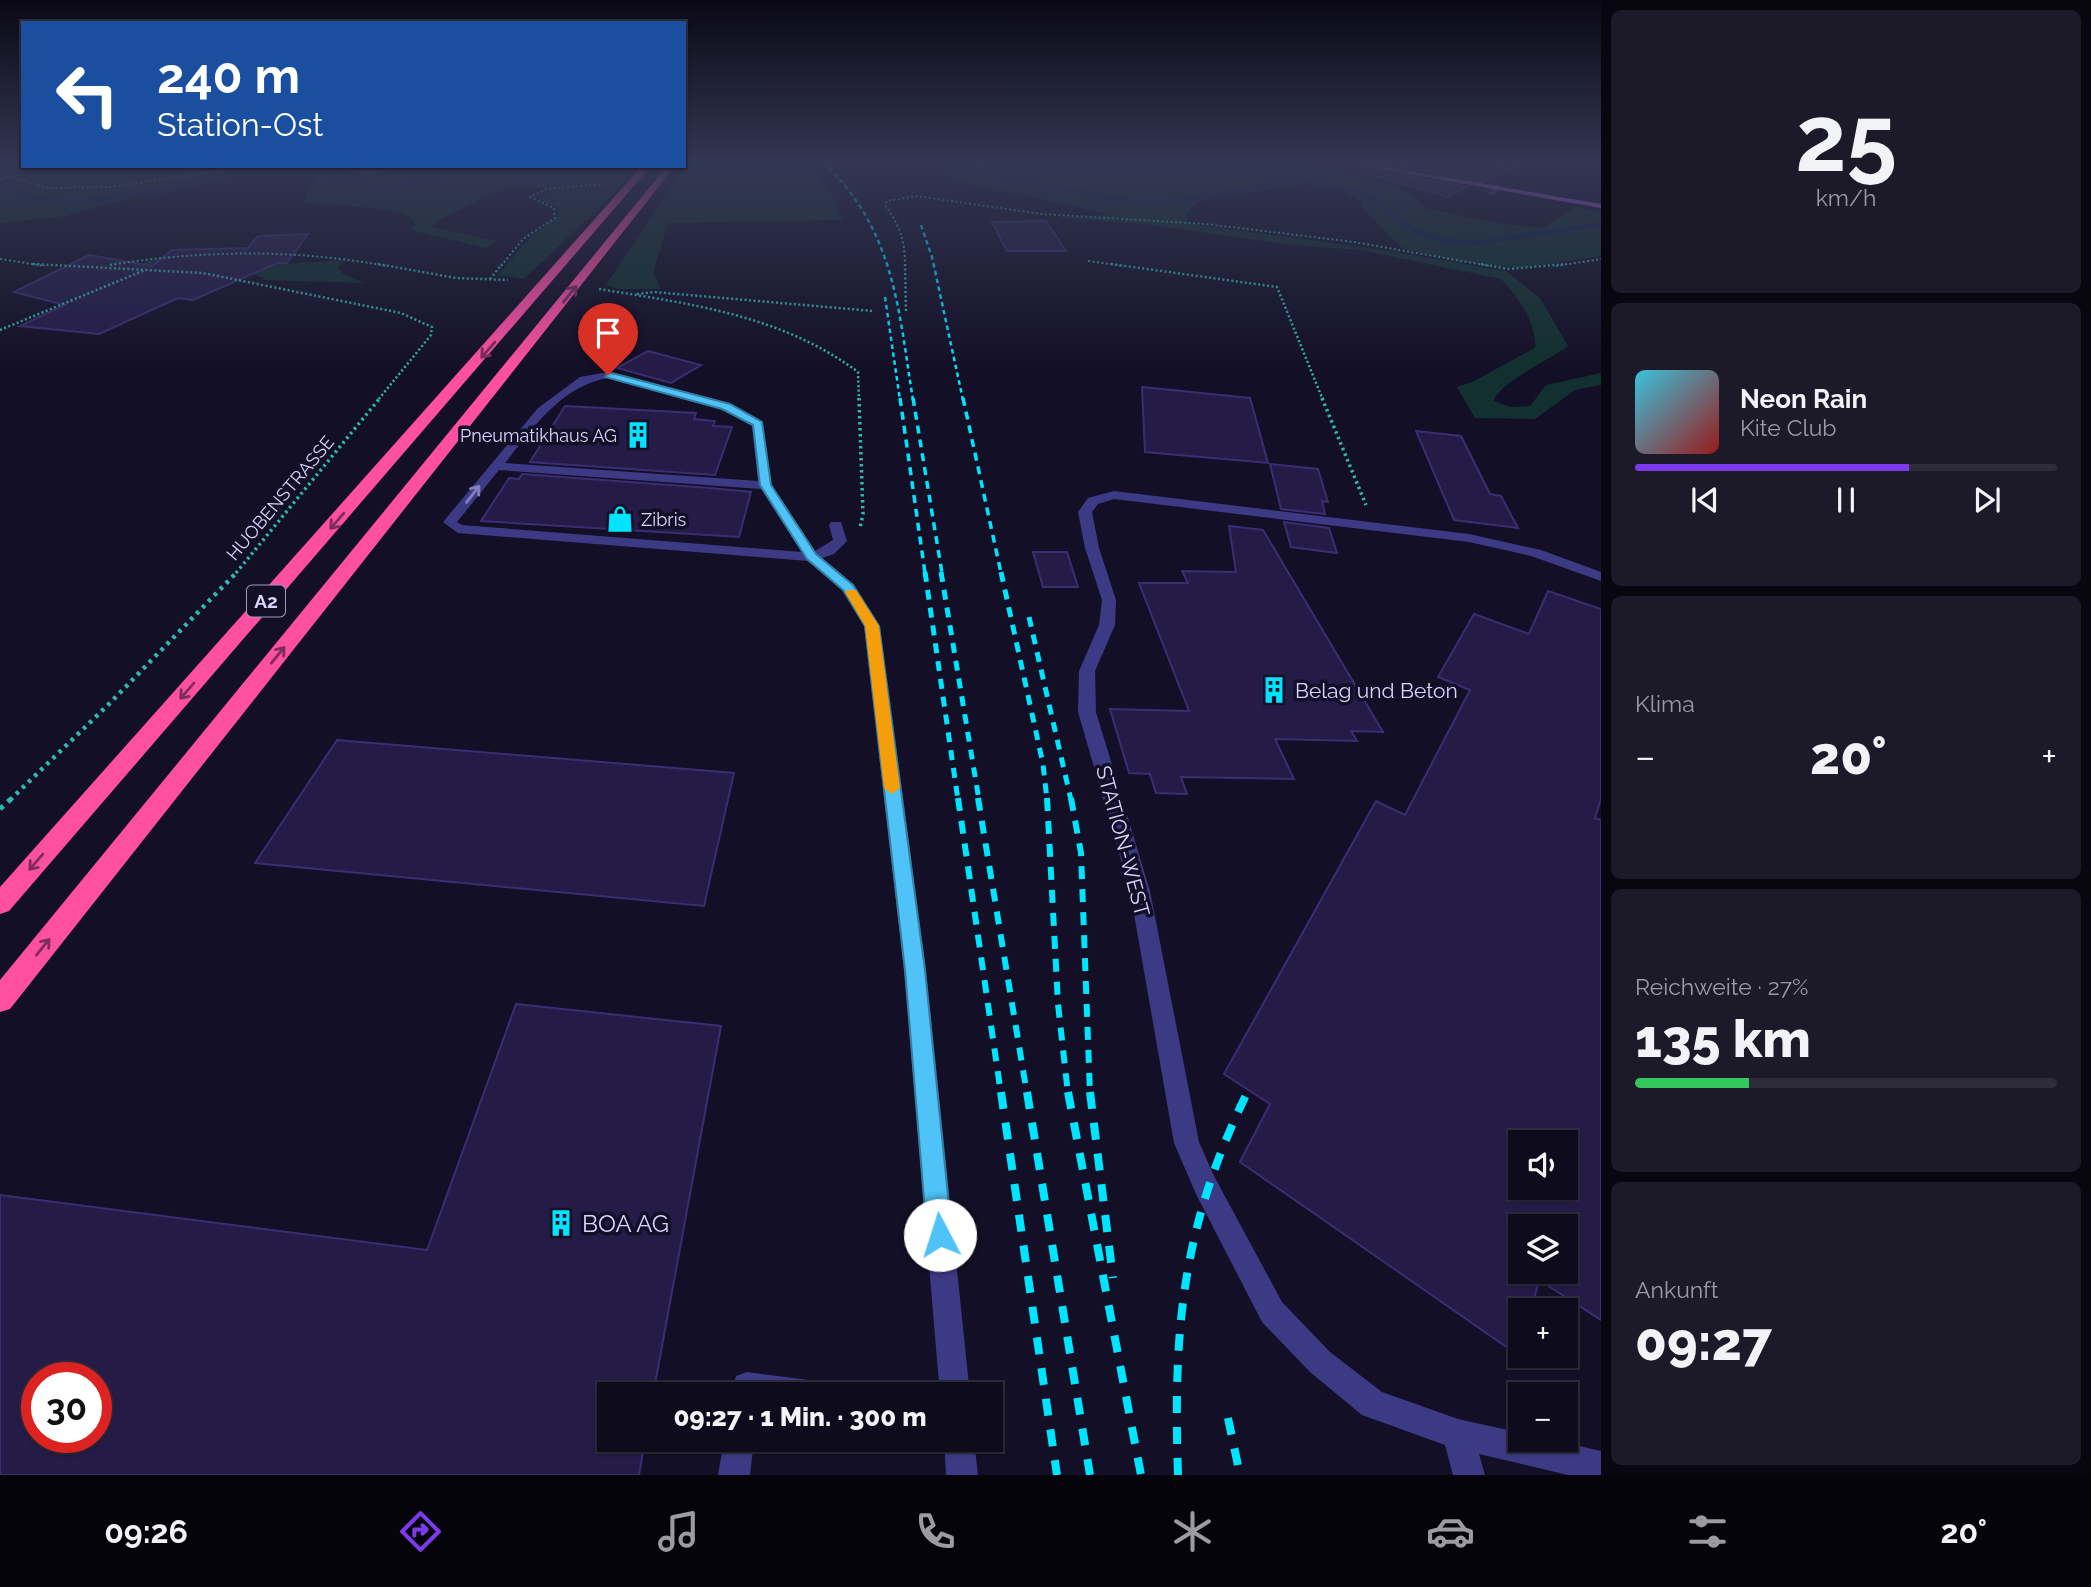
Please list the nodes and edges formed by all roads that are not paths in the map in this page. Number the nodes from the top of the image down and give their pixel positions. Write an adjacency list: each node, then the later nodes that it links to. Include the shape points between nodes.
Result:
1 (591, 231): 8 (highway, A2, one-way to 8)
2 (619, 231): 9 (highway, A2, one-way to 2)
3 (495, 466): 4 (street); 4 (street, via 542,410 584,379 608,375 726,407 758,424); 6 (street, one-way to 3, via 458,529 450,522)
4 (765, 485): 6 (street)
5 (836, 525): 6 (street, via 840,541)
6 (812, 557): 10 (street, via 849,588 872,626 915,970)
7 (1601, 577): 11 (street, STATION-WEST, via 1562,559 1509,544 1374,525 1114,495 1093,501 1085,512 1110,600 1107,625 1087,671 1087,712 1140,891 1184,1131 1205,1185 1272,1312 1320,1362 1373,1404)
8 (0, 904)
9 (0, 1000)
10 (954, 1382)
11 (1458, 1434): 13 (street, STATION-WEST); 15 (street)
12 (737, 1452): 14 (street)
13 (1601, 1467)
14 (734, 1475)
15 (1469, 1475)

